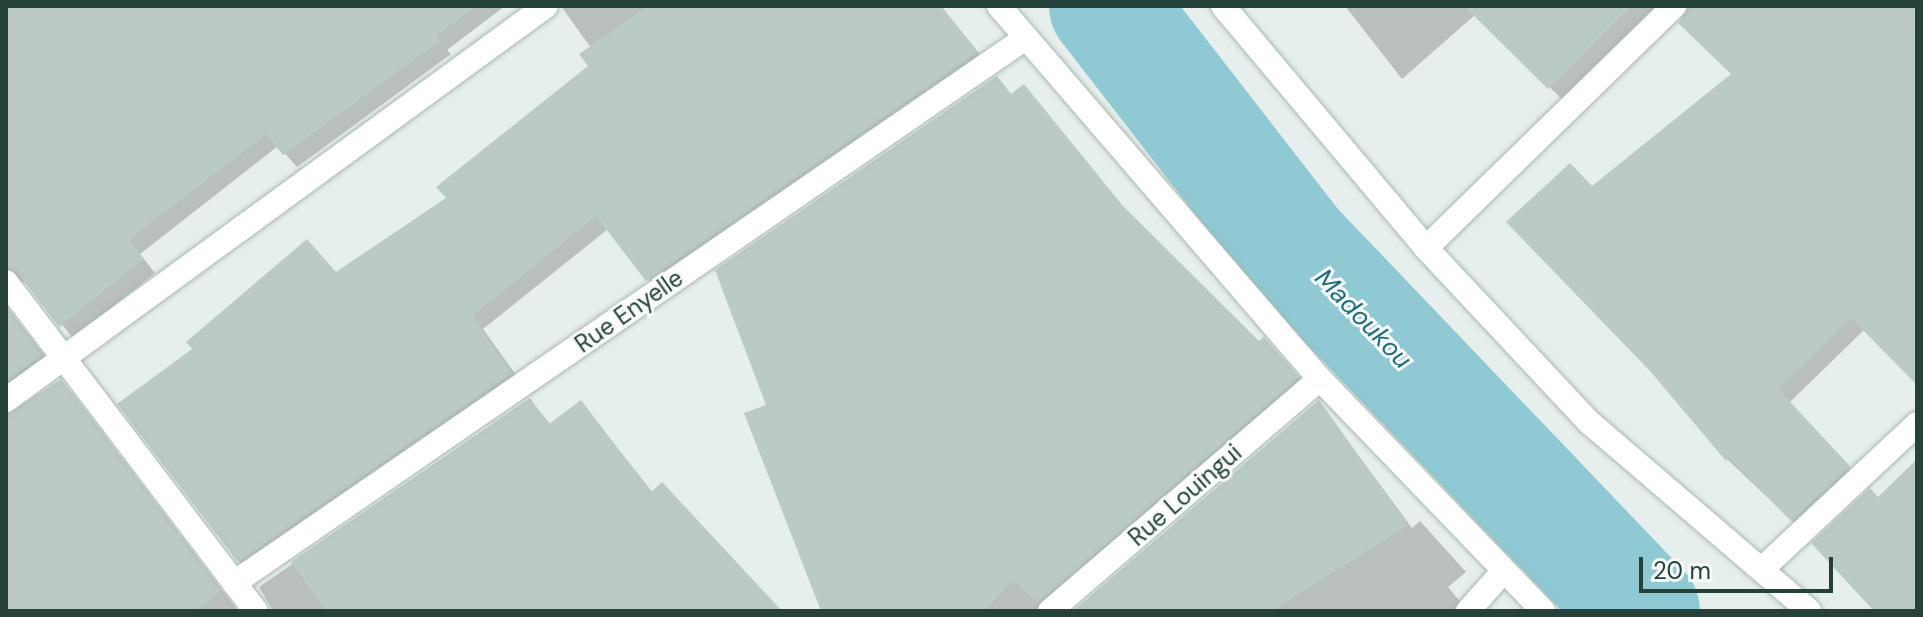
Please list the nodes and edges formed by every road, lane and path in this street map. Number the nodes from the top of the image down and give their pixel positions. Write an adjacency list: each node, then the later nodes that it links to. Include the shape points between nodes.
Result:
1 (546, 6): 8 (street)
2 (999, 6): 5 (street)
3 (1223, 6): 6 (street)
4 (1674, 6): 6 (street)
5 (1024, 39): 9 (street); 14 (street, Rue Enyelle)
6 (1426, 248): 12 (street, via 1590,423)
7 (6, 282): 8 (street)
8 (62, 356): 10 (street); 14 (street)
9 (1320, 379): 13 (street); 16 (street, Rue Louingui)
10 (6, 400)
11 (1917, 424): 12 (street)
12 (1762, 569): 19 (street)
13 (1502, 573): 17 (street); 18 (street)
14 (234, 583): 15 (street)
15 (256, 611)
16 (1050, 611)
17 (1468, 611)
18 (1543, 611)
19 (1809, 611)

